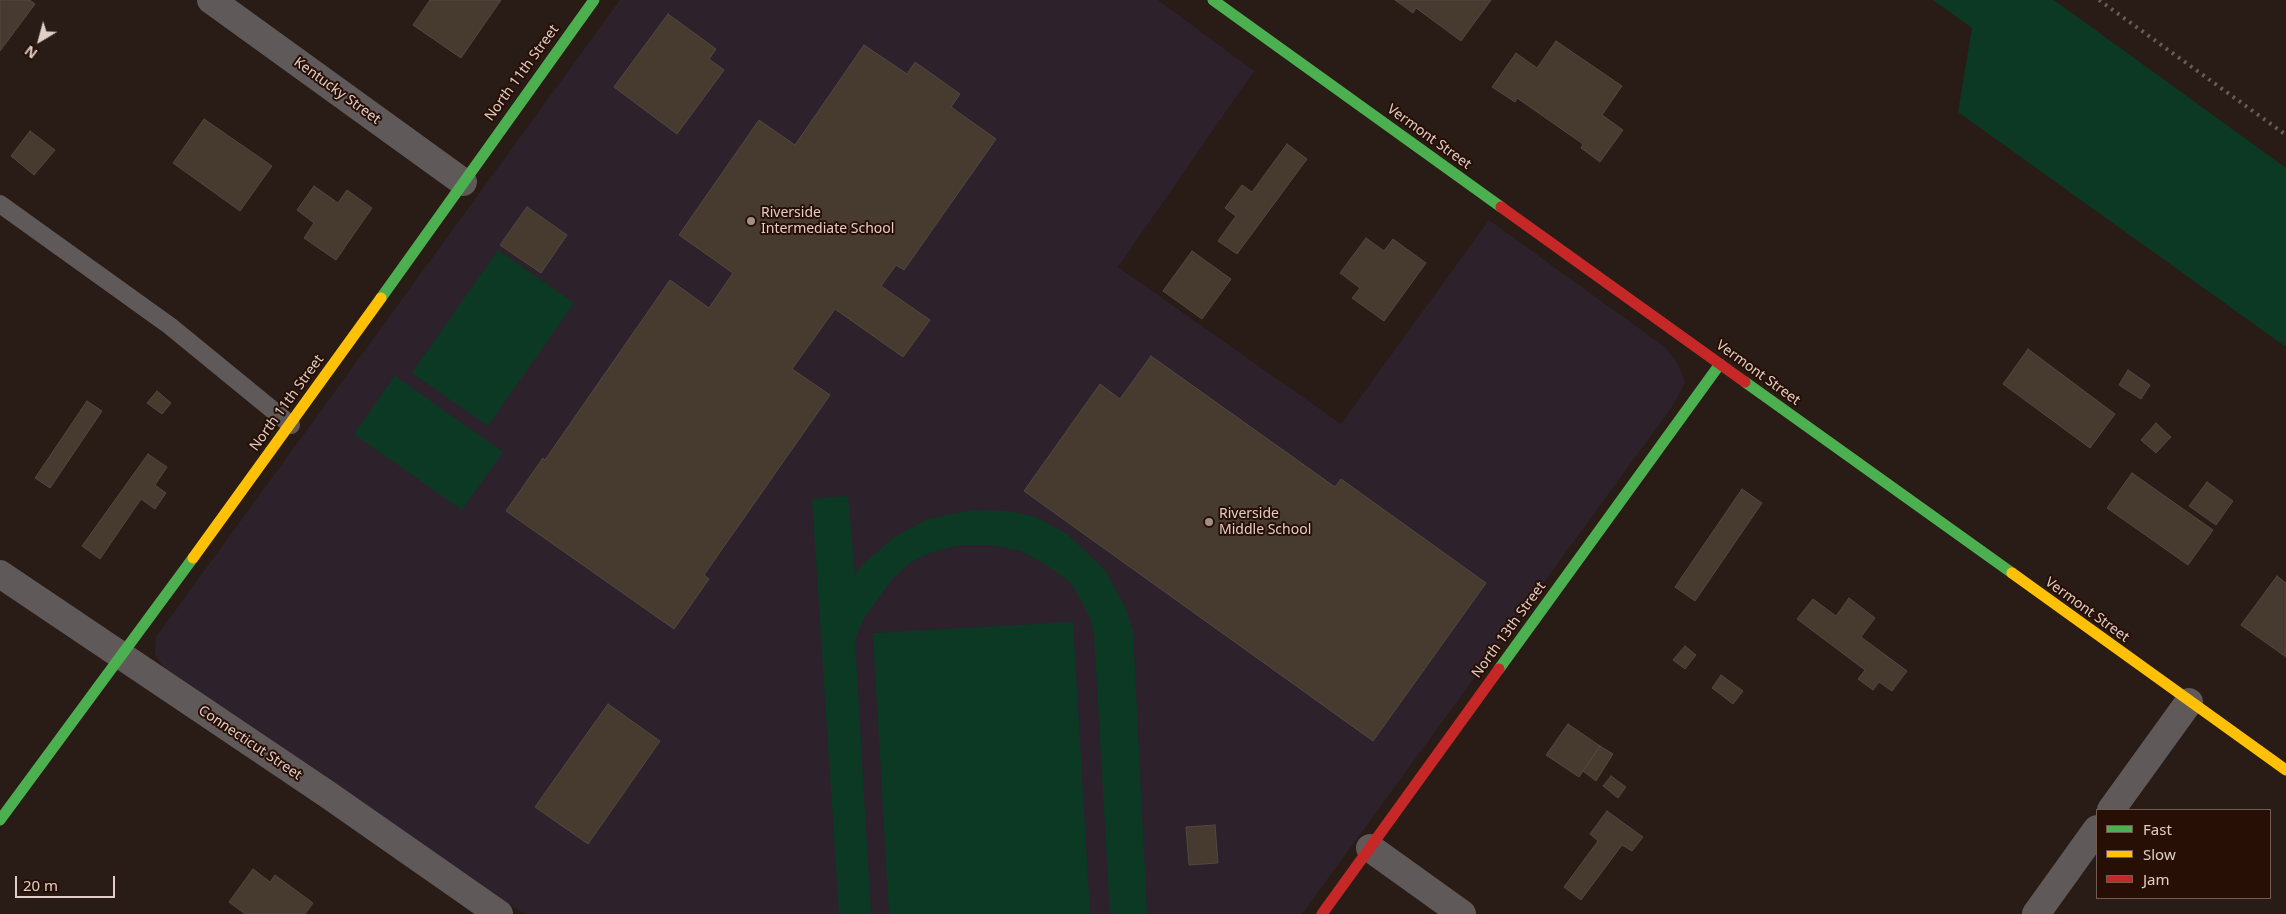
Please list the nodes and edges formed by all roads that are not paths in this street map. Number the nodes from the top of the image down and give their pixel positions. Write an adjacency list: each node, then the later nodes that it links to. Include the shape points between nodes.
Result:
1 (211, 0): 4 (street, Kentucky Street)
2 (594, 0): 4 (street, North 11th Street)
3 (1213, 0): 6 (street, Vermont Street)
4 (463, 182): 7 (street, North 11th Street)
5 (0, 204): 7 (lane, via 170,326)
6 (1720, 364): 10 (street, Vermont Street); 15 (street, North 13th Street)
7 (290, 425): 9 (street, North 11th Street)
8 (0, 574): 9 (street, Connecticut Street)
9 (122, 658): 13 (street, North 11th Street); 16 (street, Connecticut Street)
10 (2189, 702): 11 (street, Vermont Street); 12 (street)
11 (2286, 770)
12 (2112, 809)
13 (0, 820)
14 (2096, 830): 19 (street)
15 (1370, 848): 17 (street, North 13th Street); 18 (street)
16 (500, 914)
17 (1322, 914)
18 (1462, 914)
19 (2036, 914)

